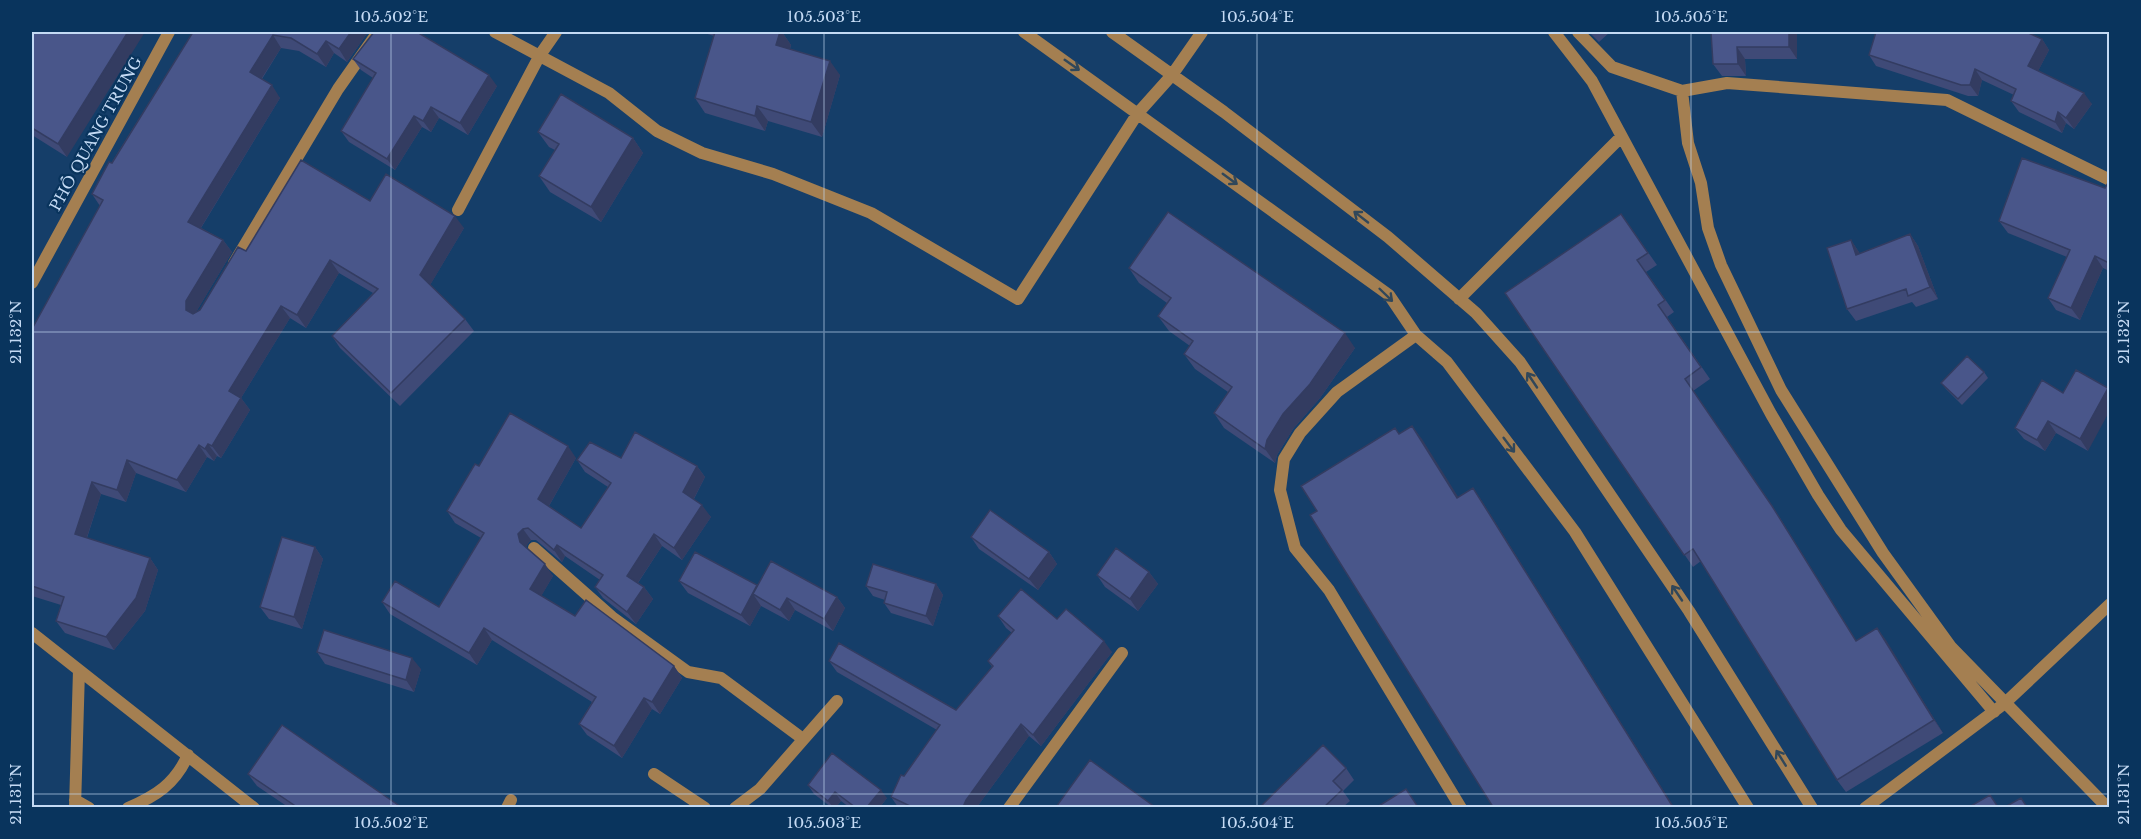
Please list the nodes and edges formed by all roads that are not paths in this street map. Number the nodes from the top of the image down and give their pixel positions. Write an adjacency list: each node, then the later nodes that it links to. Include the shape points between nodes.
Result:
1 (169, 32): 18 (street, PHỐ QUANG TRUNG)
2 (378, 32): 17 (street, via 338,89)
3 (495, 32): 10 (street)
4 (556, 32): 10 (street)
5 (1024, 32): 13 (street, one-way to 13)
6 (1112, 32): 11 (street)
7 (1202, 32): 11 (street)
8 (1554, 32): 14 (street, via 1592,81)
9 (1578, 32): 12 (street, via 1612,67)
10 (540, 55): 13 (street, via 609,93 657,131 702,153 773,174 871,213 1018,299); 16 (street)
11 (1172, 75): 13 (street); 19 (street, one-way to 11, via 1388,237)
12 (1682, 91): 15 (street, via 1726,83 1947,100); 27 (street, via 1688,142 1701,183 1708,228 1721,265 1781,390 1883,553 1951,647)
13 (1138, 112): 20 (street, one-way to 20, via 1389,295)
14 (1621, 136): 19 (street); 28 (street, via 1824,504 1841,530)
15 (2109, 180)
16 (458, 210)
17 (225, 279)
18 (32, 283)
19 (1459, 299): 43 (street, one-way to 19, via 1689,611 1520,362)
20 (1416, 335): 41 (street, via 1337,392 1300,434 1284,459 1280,490 1295,548 1329,590); 42 (street, one-way to 42, via 1447,362 1575,532)
21 (534, 548): 29 (street, via 612,617 688,672 722,678)
22 (2109, 604): 27 (street)
23 (32, 633): 25 (street)
24 (1122, 653): 40 (street)
25 (79, 670): 30 (street); 34 (street)
26 (837, 701): 29 (street)
27 (2005, 703): 28 (street); 32 (street)
28 (1994, 712): 44 (street)
29 (803, 739): 39 (street, via 760,789)
30 (188, 755): 33 (street); 37 (street)
31 (654, 774): 38 (street)
32 (2107, 801)
33 (155, 803): 36 (street)
34 (75, 804): 35 (street)
35 (89, 807)
36 (128, 807)
37 (254, 807)
38 (705, 807)
39 (735, 807)
40 (1009, 807)
41 (1461, 807)
42 (1748, 807)
43 (1812, 807)
44 (1865, 807)

